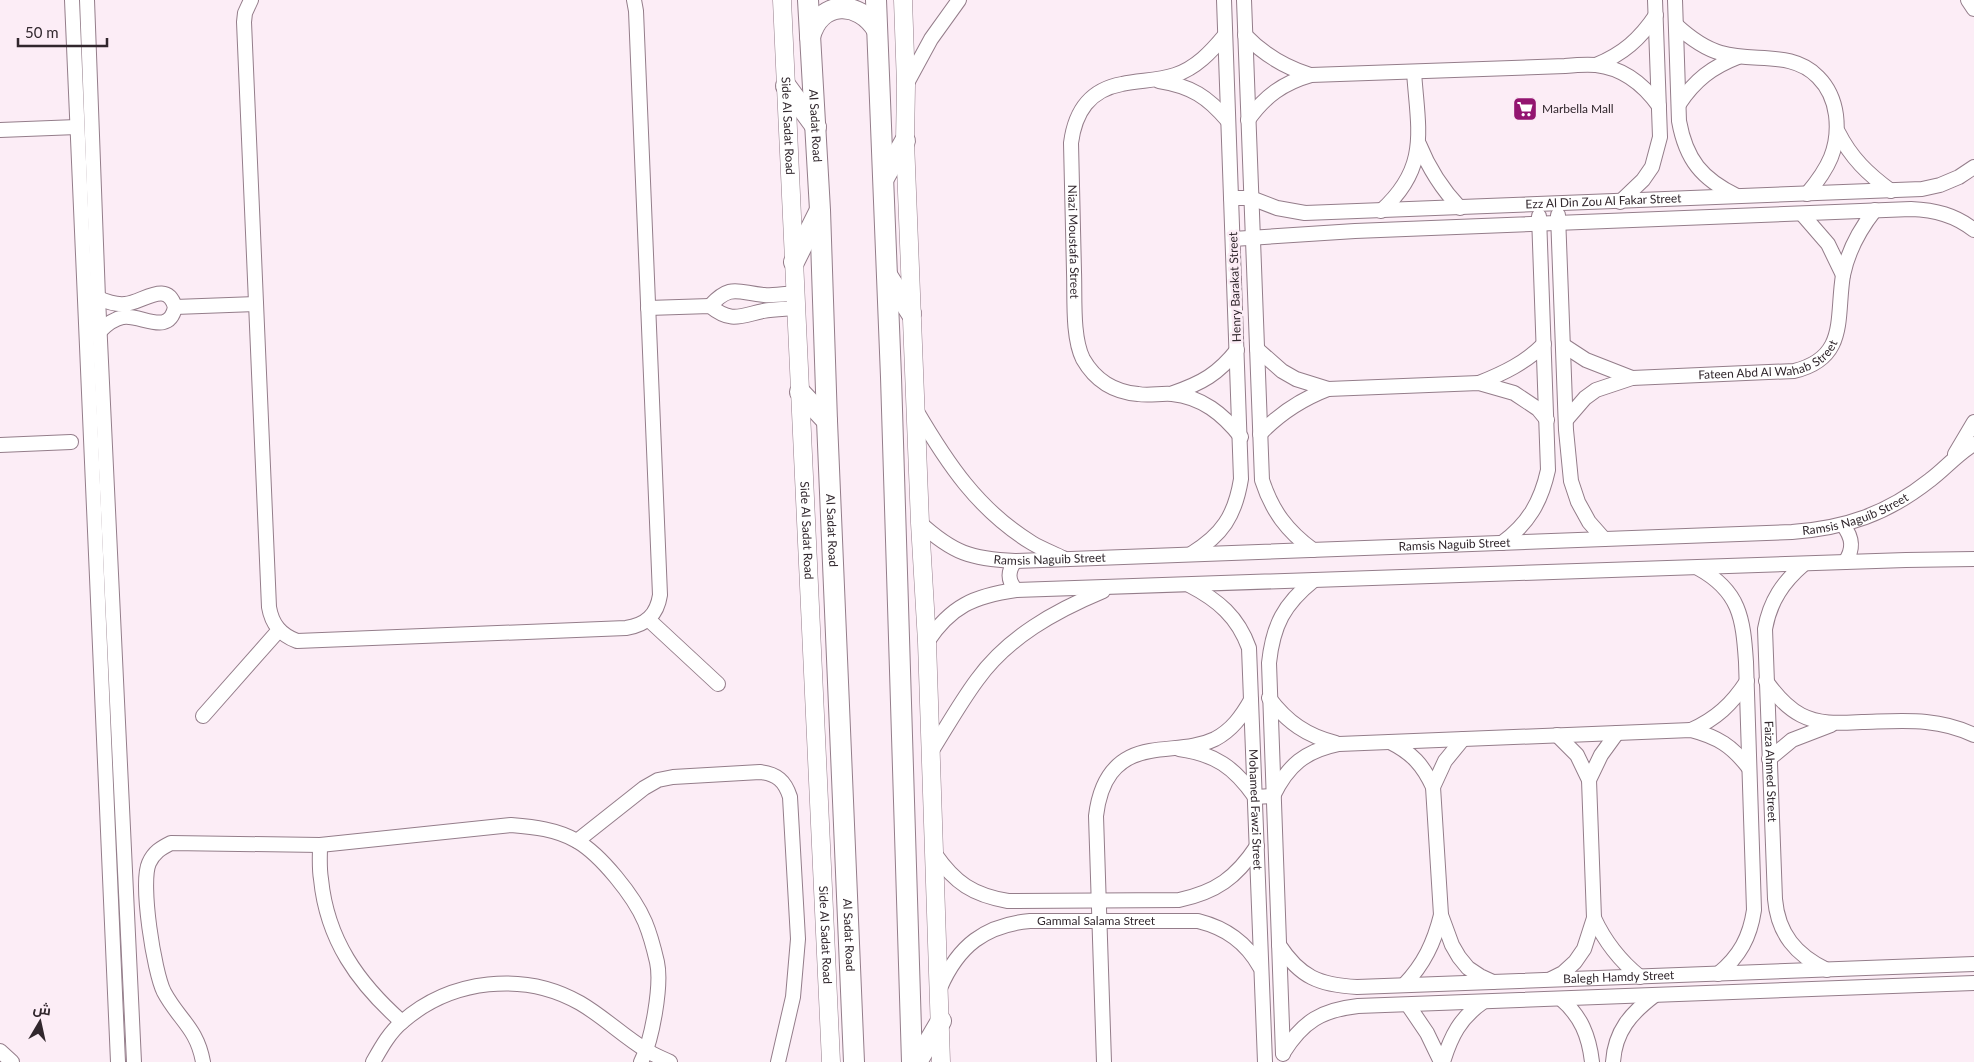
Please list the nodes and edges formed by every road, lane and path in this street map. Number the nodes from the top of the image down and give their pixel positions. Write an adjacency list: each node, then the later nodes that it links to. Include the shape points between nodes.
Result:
1 (72, 0): 33 (street)
2 (87, 0): 65 (street)
3 (251, 0): 67 (street, via 244,22)
4 (634, 0): 70 (street)
5 (782, 0): 28 (street, Side Al Sadat Road)
6 (808, 0): 21 (main road, Al Sadat Road)
7 (876, 0): 18 (main road)
8 (903, 0): 27 (street)
9 (959, 0): 27 (street, via 931,39)
10 (1224, 0): 19 (street, Henry Barakat Street)
11 (1244, 0): 20 (street, Henry Barakat Street)
12 (1655, 0): 16 (street)
13 (1675, 0): 17 (street)
14 (1968, 0): 15 (street)
15 (1974, 9)
16 (1656, 15): 23 (street, via 1637,41 1625,51); 30 (street)
17 (1676, 25): 22 (street, via 1704,47); 29 (street)
18 (877, 30): 21 (main road, via 863,12 840,7 819,17); 40 (main road)
19 (1225, 35): 26 (street, Niazi Moustafa Street, via 1195,64); 32 (street, Henry Barakat Street)
20 (1245, 35): 25 (street, via 1281,64); 31 (street, Henry Barakat Street)
21 (810, 38): 34 (main road, Al Sadat Road)
22 (1739, 56): 29 (street, via 1704,74); 36 (street, via 1788,60 1814,73 1831,96)
23 (1596, 65): 24 (street); 30 (street, via 1612,68 1632,79)
24 (1414, 72): 25 (street); 38 (street)
25 (1311, 75): 31 (street, via 1281,86)
26 (1156, 80): 32 (street, Niazi Moustafa Street, via 1197,92); 83 (street, Niazi Moustafa Street, via 1106,88 1080,110 1073,126 1075,309 1082,357 1105,384 1121,392 1140,395)
27 (906, 85): 37 (street)
28 (786, 86): 34 (main road); 61 (street, Side Al Sadat Road)
29 (1679, 104): 43 (street, via 1682,138 1688,154 1710,180)
30 (1659, 106): 46 (street, via 1660,137 1652,167)
31 (1248, 120): 45 (street, Henry Barakat Street)
32 (1228, 121): 44 (street, Henry Barakat Street)
33 (77, 127): 35 (street); 145 (street)
34 (816, 127): 50 (main road, Al Sadat Road)
35 (0, 130)
36 (1838, 132): 41 (street, via 1854,159); 42 (street, via 1831,159)
37 (905, 141): 40 (main road); 73 (street)
38 (1419, 144): 49 (street, via 1432,174); 52 (street, via 1403,189)
39 (1974, 167): 41 (street, Ezz Al Din Zou Al Fakar Street, via 1940,185)
40 (884, 178): 62 (main road)
41 (1891, 191): 42 (street, Ezz Al Din Zou Al Fakar Street)
42 (1807, 194): 43 (street, Ezz Al Din Zou Al Fakar Street)
43 (1740, 197): 46 (street, Ezz Al Din Zou Al Fakar Street)
44 (1231, 198): 45 (street, Ezz Al Din Zou Al Fakar Street); 60 (street, Henry Barakat Street)
45 (1251, 198): 53 (street, Ezz Al Din Zou Al Fakar Street, via 1305,213); 59 (street, Henry Barakat Street)
46 (1620, 202): 47 (street, Ezz Al Din Zou Al Fakar Street)
47 (1558, 204): 48 (street, Ezz Al Din Zou Al Fakar Street); 55 (street)
48 (1538, 205): 49 (street, Ezz Al Din Zou Al Fakar Street); 56 (street)
49 (1460, 208): 52 (street, Ezz Al Din Zou Al Fakar Street)
50 (820, 210): 61 (main road); 87 (main road, Al Sadat Road)
51 (1875, 210): 54 (street, Ezz Al Din Zou Al Fakar Street); 57 (street, Ezz Al Din Zou Al Fakar Street, via 1930,210 1948,215); 63 (street, Fateen Abd Al Wahab Street, via 1854,243)
52 (1382, 211): 53 (street, Ezz Al Din Zou Al Fakar Street)
53 (1355, 212): 58 (street)
54 (1802, 214): 55 (street, Ezz Al Din Zou Al Fakar Street); 63 (street, via 1828,244)
55 (1558, 223): 56 (street, Ezz Al Din Zou Al Fakar Street); 76 (street)
56 (1539, 224): 58 (street, Ezz Al Din Zou Al Fakar Street); 75 (street)
57 (1974, 230)
58 (1355, 231): 59 (street, Ezz Al Din Zou Al Fakar Street)
59 (1252, 238): 60 (street, Ezz Al Din Zou Al Fakar Street); 77 (street, Henry Barakat Street)
60 (1233, 239): 78 (street, Henry Barakat Street)
61 (794, 262): 66 (street, Side Al Sadat Road)
62 (887, 275): 73 (main road); 187 (main road)
63 (1843, 276): 79 (street, Fateen Abd Al Wahab Street, via 1837,336 1831,349 1808,368)
64 (758, 294): 66 (street); 68 (street, via 733,291); 72 (street)
65 (98, 298): 71 (street); 74 (street)
66 (796, 301): 72 (street); 82 (street, Side Al Sadat Road)
67 (256, 304): 69 (street); 112 (street, via 269,607 270,616)
68 (710, 306): 70 (street); 72 (street, via 719,313 735,317)
69 (176, 307): 71 (street, via 173,300 161,294 147,296); 71 (street, via 170,319 163,323 153,323)
70 (648, 308): 111 (street, via 660,595 659,604)
71 (133, 310): 74 (street, via 114,319)
72 (758, 312)
73 (911, 313): 84 (street)
74 (100, 331): 144 (street)
75 (1544, 344): 80 (street, via 1518,366); 85 (street)
76 (1563, 345): 79 (street, Fateen Abd Al Wahab Street, via 1586,360); 86 (street)
77 (1257, 349): 81 (street, via 1289,375); 89 (street, Henry Barakat Street)
78 (1237, 350): 83 (street, Niazi Moustafa Street, via 1215,374); 90 (street, Henry Barakat Street)
79 (1632, 378): 86 (street, Fateen Abd Al Wahab Street, via 1596,390)
80 (1479, 383): 81 (street); 85 (street, via 1514,394 1538,409)
81 (1328, 388): 89 (street, via 1298,402)
82 (800, 392): 87 (main road); 185 (street, Side Al Sadat Road)
83 (1171, 394): 90 (street, Niazi Moustafa Street, via 1189,397 1218,412)
84 (915, 408): 95 (street); 101 (street, via 953,471 976,498 1025,538)
85 (1547, 420): 98 (street, via 1549,461 1544,488 1528,519)
86 (1566, 420): 97 (street, via 1571,480 1578,502)
87 (827, 421): 186 (main road, Al Sadat Road)
88 (1974, 422): 94 (street)
89 (1260, 434): 99 (street, Henry Barakat Street, via 1262,480 1275,513 1298,540)
90 (1241, 437): 100 (street, Henry Barakat Street, via 1241,479 1231,516 1213,538)
91 (71, 442): 93 (street)
92 (1974, 444): 94 (street, Ramsis Naguib Street)
93 (0, 446)
94 (1951, 461): 96 (street, Ramsis Naguib Street, via 1912,494 1867,518)
95 (920, 523): 102 (street, Ramsis Naguib Street, via 952,549 989,560); 113 (street)
96 (1843, 525): 97 (street, Ramsis Naguib Street, via 1792,532); 104 (street, via 1852,539 1850,555)
97 (1604, 539): 98 (street, Ramsis Naguib Street)
98 (1502, 543): 99 (street, Ramsis Naguib Street)
99 (1313, 550): 100 (street, Ramsis Naguib Street)
100 (1190, 555): 101 (street, Ramsis Naguib Street)
101 (1064, 559): 102 (street, Ramsis Naguib Street)
102 (1015, 561): 110 (street, via 1009,579)
103 (1974, 561): 104 (street)
104 (1845, 562): 105 (street)
105 (1804, 564): 106 (street); 114 (street, Faiza Ahmed Street, via 1782,585 1768,612)
106 (1698, 567): 107 (street); 116 (street, Faiza Ahmed Street, via 1724,585 1733,598 1740,612)
107 (1314, 580): 108 (street); 117 (street, Mohamed Fawzi Street, via 1293,600 1277,624)
108 (1188, 585): 109 (street); 115 (street, Mohamed Fawzi Street, via 1216,600 1237,622 1249,648)
109 (1111, 587): 110 (street); 133 (street, via 1048,617 998,655 977,679)
110 (1016, 590): 113 (street, via 971,600 954,610)
111 (649, 620): 112 (street, via 626,628 298,641); 120 (street)
112 (279, 630): 123 (street)
113 (927, 642): 133 (street)
114 (1765, 661): 116 (street, via 1753,658); 119 (street, Faiza Ahmed Street)
115 (1250, 662): 117 (street, via 1260,659); 122 (street, Mohamed Fawzi Street)
116 (1746, 662): 118 (street, Faiza Ahmed Street)
117 (1269, 663): 121 (street, Mohamed Fawzi Street)
118 (1747, 681): 125 (street, via 1718,716); 135 (street, Faiza Ahmed Street)
119 (1765, 681): 124 (street, via 1776,696 1803,716); 134 (street, Faiza Ahmed Street)
120 (718, 684)
121 (1270, 698): 131 (street, via 1292,724 1322,740); 138 (street, Mohamed Fawzi Street)
122 (1252, 699): 132 (street, via 1243,715 1215,739); 139 (street, Mohamed Fawzi Street)
123 (202, 716)
124 (1836, 723): 128 (street, via 1936,722 1957,726); 134 (street, via 1792,740)
125 (1690, 730): 126 (street); 135 (street, via 1724,742)
126 (1617, 732): 127 (street); 136 (street, via 1601,754)
127 (1556, 735): 129 (street); 136 (street, via 1577,754)
128 (1974, 735)
129 (1462, 739): 130 (street); 137 (street, via 1445,761)
130 (1389, 742): 131 (street); 137 (street, via 1417,759)
131 (1339, 744): 138 (street, via 1321,748 1299,761 1281,780)
132 (1179, 749): 139 (street, via 1199,751 1217,759 1233,770); 146 (street, via 1136,754 1122,762 1102,786 1096,816)
133 (931, 752): 143 (street)
134 (1769, 759): 148 (street, Faiza Ahmed Street)
135 (1749, 768): 147 (street, Faiza Ahmed Street)
136 (1589, 780): 150 (street)
137 (1434, 787): 149 (street)
138 (1273, 796): 139 (street); 152 (street, Mohamed Fawzi Street)
139 (1255, 797): 142 (street, Mohamed Fawzi Street)
140 (577, 841): 141 (street, via 538,827 511,825); 176 (street, via 594,853 621,883 644,921 657,964 656,1007); 184 (street, via 644,788 665,778 760,772 780,778 790,797 798,938 793,997)
141 (320, 845): 174 (street, via 320,879 338,945 361,981); 181 (street, via 171,843 156,851 148,865 147,895 157,974 172,1006 194,1033)
142 (1257, 846): 146 (street, Gammal Salama Street, via 1233,876 1198,895 1179,900); 155 (street, Mohamed Fawzi Street)
143 (935, 854): 146 (street, Gammal Salama Street, via 958,881 990,898 1008,901); 166 (street)
144 (125, 861): 145 (street); 180 (street)
145 (110, 862): 179 (street)
146 (1100, 900): 151 (street)
147 (1754, 910): 148 (street, via 1767,916); 157 (street, Faiza Ahmed Street, via 1744,946)
148 (1776, 910): 156 (street, Faiza Ahmed Street, via 1789,940 1800,953)
149 (1441, 915): 161 (street, via 1459,957 1468,968); 163 (street, via 1432,946)
150 (1594, 918): 158 (street, via 1617,956); 159 (street, via 1584,949 1575,962)
151 (1100, 921): 155 (street, Gammal Salama Street, via 1183,920 1214,925 1243,943); 166 (street, Gammal Salama Street, via 1014,923 991,930 959,954); 190 (street)
152 (1279, 945): 164 (street, Balegh Hamdy Street, via 1303,973 1319,982); 177 (street, Mohamed Fawzi Street)
153 (1974, 964): 154 (street, Balegh Hamdy Street)
154 (1867, 968): 156 (street, Balegh Hamdy Street); 165 (street)
155 (1262, 970): 191 (street, Mohamed Fawzi Street)
156 (1828, 970): 157 (street, Balegh Hamdy Street)
157 (1718, 974): 158 (street, Balegh Hamdy Street)
158 (1640, 977): 159 (street, Balegh Hamdy Street)
159 (1548, 980): 160 (street, Balegh Hamdy Street)
160 (1518, 981): 161 (street, Balegh Hamdy Street); 169 (street)
161 (1493, 982): 163 (street, Balegh Hamdy Street)
162 (1974, 983): 165 (street, Balegh Hamdy Street)
163 (1404, 985): 164 (street, Balegh Hamdy Street)
164 (1357, 987): 172 (street, via 1353,997)
165 (1868, 987): 167 (street, Balegh Hamdy Street)
166 (940, 989): 173 (street)
167 (1655, 995): 168 (street, Balegh Hamdy Street); 194 (street, via 1626,1023 1614,1047)
168 (1561, 999): 169 (street, Balegh Hamdy Street); 193 (street, via 1580,1020 1589,1040)
169 (1515, 1000): 170 (street, Balegh Hamdy Street)
170 (1483, 1002): 171 (street, Balegh Hamdy Street); 192 (street, via 1455,1030)
171 (1408, 1004): 172 (street, Balegh Hamdy Street); 192 (street)
172 (1358, 1006): 177 (street, Balegh Hamdy Street, via 1340,1008 1307,1023 1293,1037)
173 (941, 1021): 188 (main road); 189 (street)
174 (402, 1022): 176 (street, via 433,1000 469,987 507,983 544,988 580,1003); 182 (street, via 387,1038)
175 (0, 1051): 178 (street)
176 (644, 1056): 183 (street)
177 (1283, 1058)
178 (12, 1062)
179 (118, 1062)
180 (134, 1062)
181 (203, 1062)
182 (373, 1062)
183 (670, 1062)
184 (778, 1062)
185 (831, 1062)
186 (854, 1062)
187 (912, 1062)
188 (917, 1062)
189 (941, 1062)
190 (1104, 1062)
191 (1265, 1062)
192 (1442, 1062)
193 (1592, 1062)
194 (1613, 1062)

